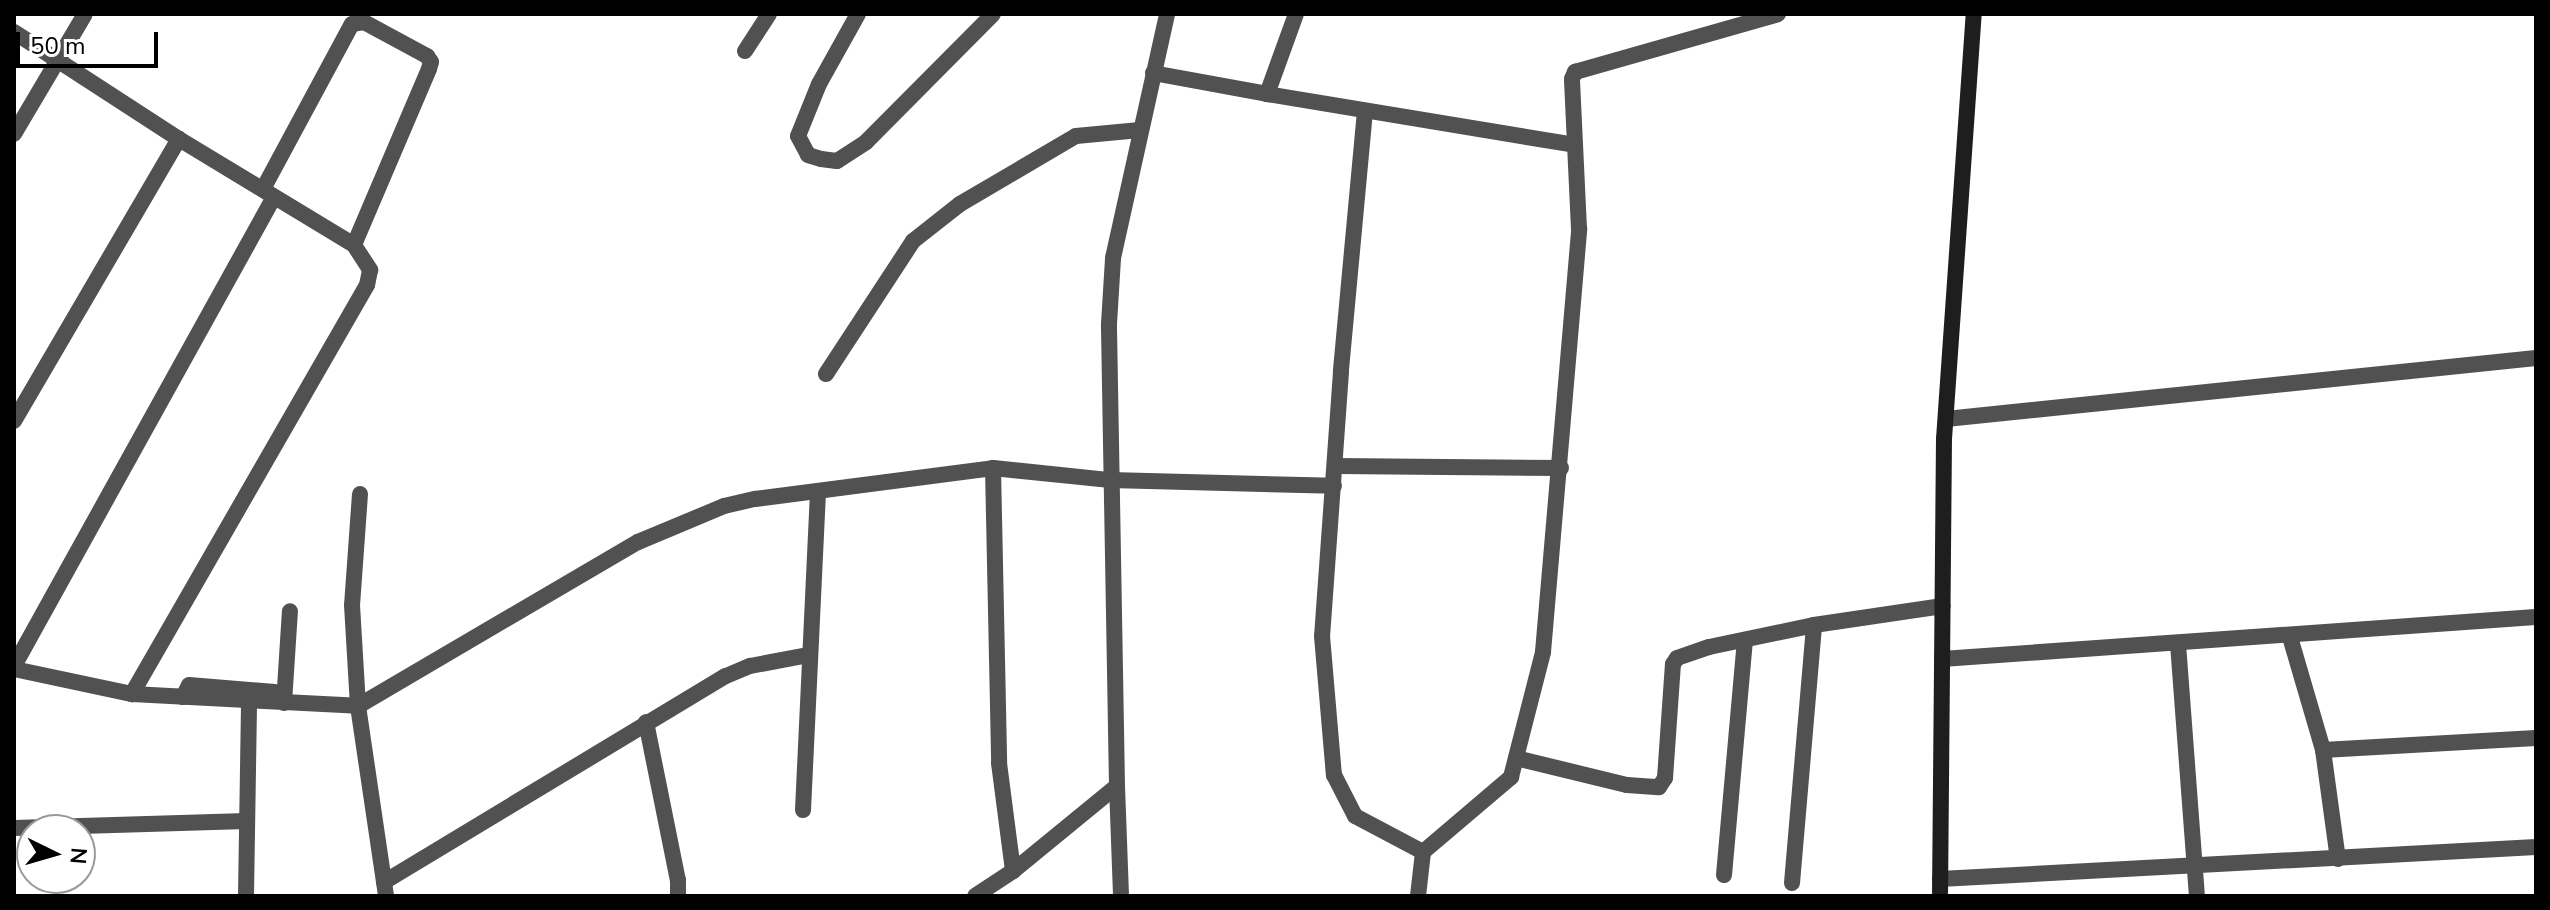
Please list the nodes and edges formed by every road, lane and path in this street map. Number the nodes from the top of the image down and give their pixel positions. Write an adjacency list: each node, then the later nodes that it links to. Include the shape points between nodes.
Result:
1 (85, 14): 11 (street)
2 (769, 14): 10 (street)
3 (858, 14): 4 (street, via 819,84 798,136 808,155 821,159 837,161 866,142)
4 (993, 14)
5 (1167, 14): 12 (street)
6 (1296, 14): 13 (street)
7 (1778, 14): 18 (street, via 1575,72)
8 (1974, 14): 23 (street)
9 (14, 32): 11 (street)
10 (745, 51)
11 (58, 58): 16 (street); 17 (street)
12 (1153, 73): 13 (street); 15 (street)
13 (1267, 94): 14 (street)
14 (1365, 111): 18 (street); 25 (street)
15 (1140, 130): 22 (street, via 1066,140 960,204 913,241); 28 (street, via 1113,258)
16 (14, 134)
17 (179, 139): 19 (street); 24 (street)
18 (1575, 145): 27 (street, via 1579,229)
19 (268, 193): 20 (street); 20 (street, via 352,24 364,22 427,56 429,69); 41 (street)
20 (354, 245): 42 (street, via 370,270 367,285)
21 (2536, 358): 23 (street)
22 (826, 374)
23 (1946, 419): 32 (street)
24 (14, 421)
25 (1336, 466): 27 (street); 29 (street)
26 (993, 468): 28 (street); 30 (street); 59 (street, via 999,763)
27 (1561, 468): 50 (street, via 1543,652)
28 (1110, 480): 29 (street); 51 (street)
29 (1334, 486): 56 (street, via 1322,636 1334,775 1355,816)
30 (818, 491): 39 (street); 46 (street, via 724,506 638,542)
31 (360, 494): 46 (street, via 352,605)
32 (1943, 606): 35 (street); 40 (street)
33 (290, 611): 44 (street)
34 (2536, 617): 36 (street)
35 (1814, 625): 37 (street); 61 (street)
36 (2290, 637): 38 (street); 49 (street)
37 (1745, 640): 50 (street, via 1675,660 1665,778 1659,787 1627,785); 60 (street)
38 (2178, 644): 40 (street); 58 (street)
39 (809, 655): 47 (street, via 750,666); 52 (street)
40 (1942, 659): 62 (street)
41 (14, 668): 42 (street)
42 (132, 694): 43 (street)
43 (183, 697): 44 (street, via 189,685); 45 (street)
44 (284, 698): 45 (street); 46 (street)
45 (249, 701): 53 (street)
46 (358, 706): 63 (street)
47 (646, 722): 63 (street); 66 (street)
48 (2536, 738): 49 (street)
49 (2323, 750): 57 (street)
50 (1516, 758): 56 (street, via 1511,777)
51 (1117, 786): 59 (street); 67 (street)
52 (803, 810)
53 (247, 821): 54 (street); 65 (street)
54 (14, 828)
55 (2536, 847): 57 (street)
56 (1423, 852): 68 (street)
57 (2338, 859): 58 (street)
58 (2195, 868): 62 (street); 69 (street)
59 (1013, 871): 64 (street)
60 (1724, 875)
61 (1792, 883)
62 (1940, 887)
63 (385, 889)
64 (983, 894)
65 (246, 896)
66 (678, 896)
67 (1121, 896)
68 (1418, 896)
69 (2197, 896)

